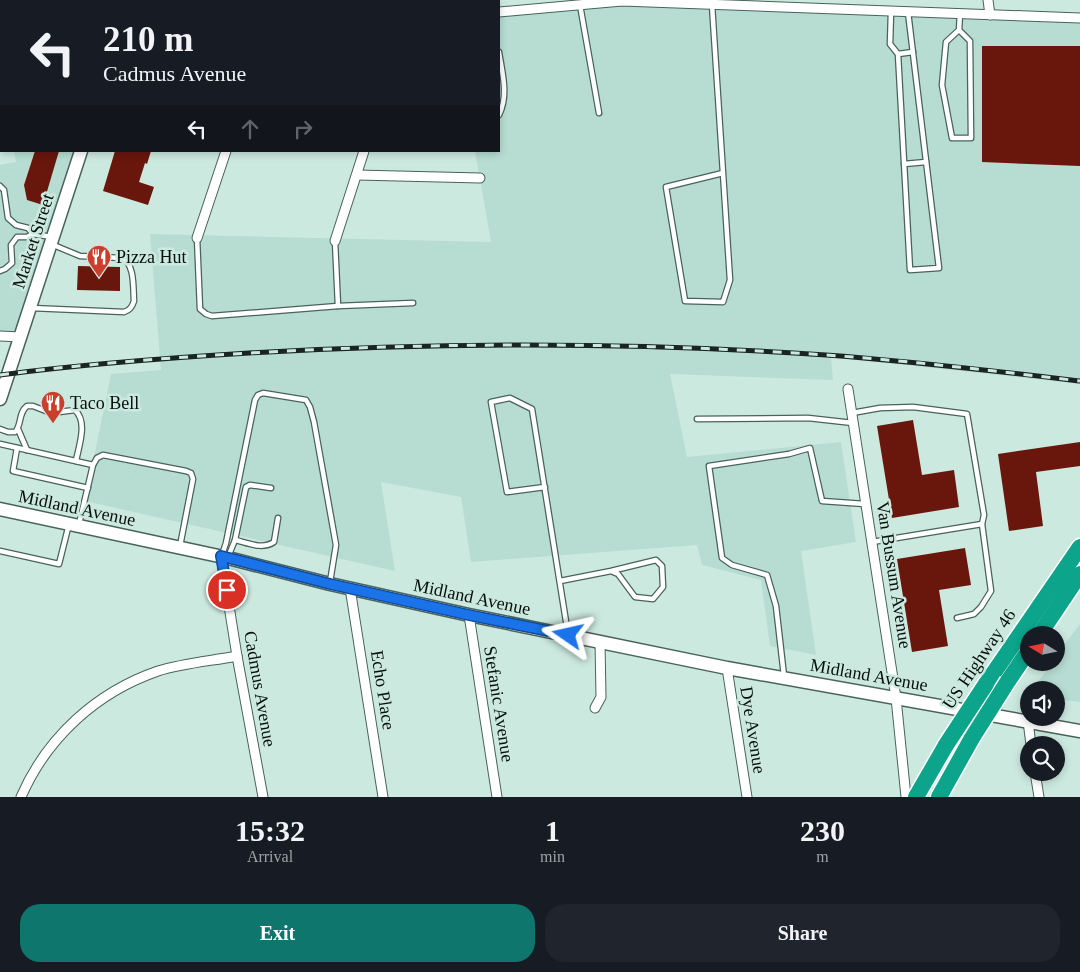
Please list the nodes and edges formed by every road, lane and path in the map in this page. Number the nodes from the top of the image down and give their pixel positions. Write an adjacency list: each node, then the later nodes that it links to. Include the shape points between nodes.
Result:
1 (988, 0): 9 (street)
2 (712, 4): 3 (street); 4 (street, via 622,1); 22 (lane)
3 (808, 4): 6 (street)
4 (580, 5): 5 (street); 16 (lane)
5 (500, 12)
6 (891, 12): 7 (street); 13 (lane, via 890,44)
7 (908, 12): 8 (street); 12 (lane)
8 (960, 14): 9 (street); 11 (lane)
9 (990, 16): 10 (street)
10 (1080, 18)
11 (959, 30): 11 (lane, via 946,42 942,85 952,138 971,138 970,41)
12 (913, 52): 13 (lane); 20 (lane)
13 (898, 54): 21 (lane)
14 (500, 59): 15 (lane, via 504,101)
15 (500, 112)
16 (599, 113)
17 (81, 152): 28 (street, Market Street)
18 (226, 152): 27 (street)
19 (364, 152): 23 (street)
20 (926, 162): 21 (lane); 21 (lane, via 939,268 910,270)
21 (904, 164)
22 (723, 173): 22 (lane, via 666,187 685,301 724,302 730,280)
23 (357, 175): 24 (street); 29 (street)
24 (480, 178)
25 (0, 186): 26 (lane, via 4,190 8,218)
26 (33, 234): 28 (lane); 30 (lane, via 17,237 11,245 12,263)
27 (197, 238): 32 (lane, via 200,309 206,314)
28 (52, 240): 33 (street, Market Street); 33 (lane, via 80,256 128,261 134,301 130,310 124,312)
29 (335, 241): 32 (lane)
30 (0, 271)
31 (413, 303): 32 (lane)
32 (338, 306)
33 (30, 308): 35 (street, Market Street)
34 (0, 336): 35 (street)
35 (20, 336): 37 (street, Market Street)
36 (848, 389): 38 (street, Van Bussum Avenue)
37 (0, 399)
38 (852, 413): 40 (street, Van Bussum Avenue); 54 (lane, via 913,407 967,414 984,515)
39 (697, 419): 40 (lane, via 808,418)
40 (853, 423): 51 (street, Van Bussum Avenue)
41 (0, 429): 42 (lane, via 12,433)
42 (18, 429): 45 (lane); 46 (lane, via 21,414 27,406 51,413 75,410 83,422)
43 (0, 444): 44 (lane)
44 (17, 448): 45 (lane); 49 (lane, via 13,471)
45 (27, 450): 46 (lane)
46 (76, 461): 47 (lane)
47 (93, 465): 49 (lane); 59 (lane, via 103,455 191,474 193,479)
48 (545, 487): 48 (lane, via 532,409 510,398 491,402 507,492); 64 (lane)
49 (88, 488): 55 (lane)
50 (270, 488): 56 (lane, via 246,487)
51 (866, 504): 57 (street, Van Bussum Avenue); 75 (lane, via 822,502 810,448 709,466 722,558 732,565 767,575 776,606)
52 (0, 509): 55 (street, Midland Avenue)
53 (278, 518): 56 (lane, via 274,542 268,546)
54 (982, 524): 57 (lane); 68 (lane, via 991,591 974,614)
55 (74, 525): 59 (street, Midland Avenue); 60 (lane, via 59,564)
56 (235, 540): 61 (lane)
57 (872, 542): 76 (street, Van Bussum Avenue)
58 (1080, 547): 88 (highway, US Highway 46, bridge, via 986,684)
59 (180, 548): 61 (street, Midland Avenue)
60 (0, 550)
61 (225, 557): 65 (street, Midland Avenue); 65 (lane, via 255,400 263,393 306,400 314,422 336,545); 72 (street, Cadmus Avenue)
62 (611, 571): 62 (lane, via 618,574 635,597 653,599 664,587 662,566 656,560); 64 (lane)
63 (1080, 574): 69 (highway, US Highway 46)
64 (560, 581): 70 (lane)
65 (330, 584): 66 (street, Midland Avenue)
66 (350, 588): 67 (street, Midland Avenue); 84 (street, Echo Place)
67 (469, 615): 70 (street, Midland Avenue); 85 (street, Stefanic Avenue)
68 (957, 618)
69 (1044, 626)
70 (568, 635): 71 (street, Midland Avenue)
71 (600, 642): 74 (street, Midland Avenue); 77 (street, via 601,697)
72 (237, 656): 82 (street, via 158,671 115,690 71,723 53,744); 83 (street, Cadmus Avenue)
73 (1020, 663): 89 (highway, US Highway 46, bridge)
74 (727, 668): 75 (street, Midland Avenue); 86 (street, Dye Avenue)
75 (784, 677): 76 (street, Midland Avenue)
76 (896, 698): 78 (street, Midland Avenue); 87 (street, Van Bussum Avenue)
77 (595, 708)
78 (1020, 720)
79 (1054, 726): 80 (street, Midland Avenue)
80 (1080, 731)
81 (1036, 781): 90 (street)
82 (21, 797)
83 (264, 797)
84 (383, 797)
85 (497, 797)
86 (747, 797)
87 (906, 797)
88 (916, 797)
89 (938, 797)
90 (1039, 797)

